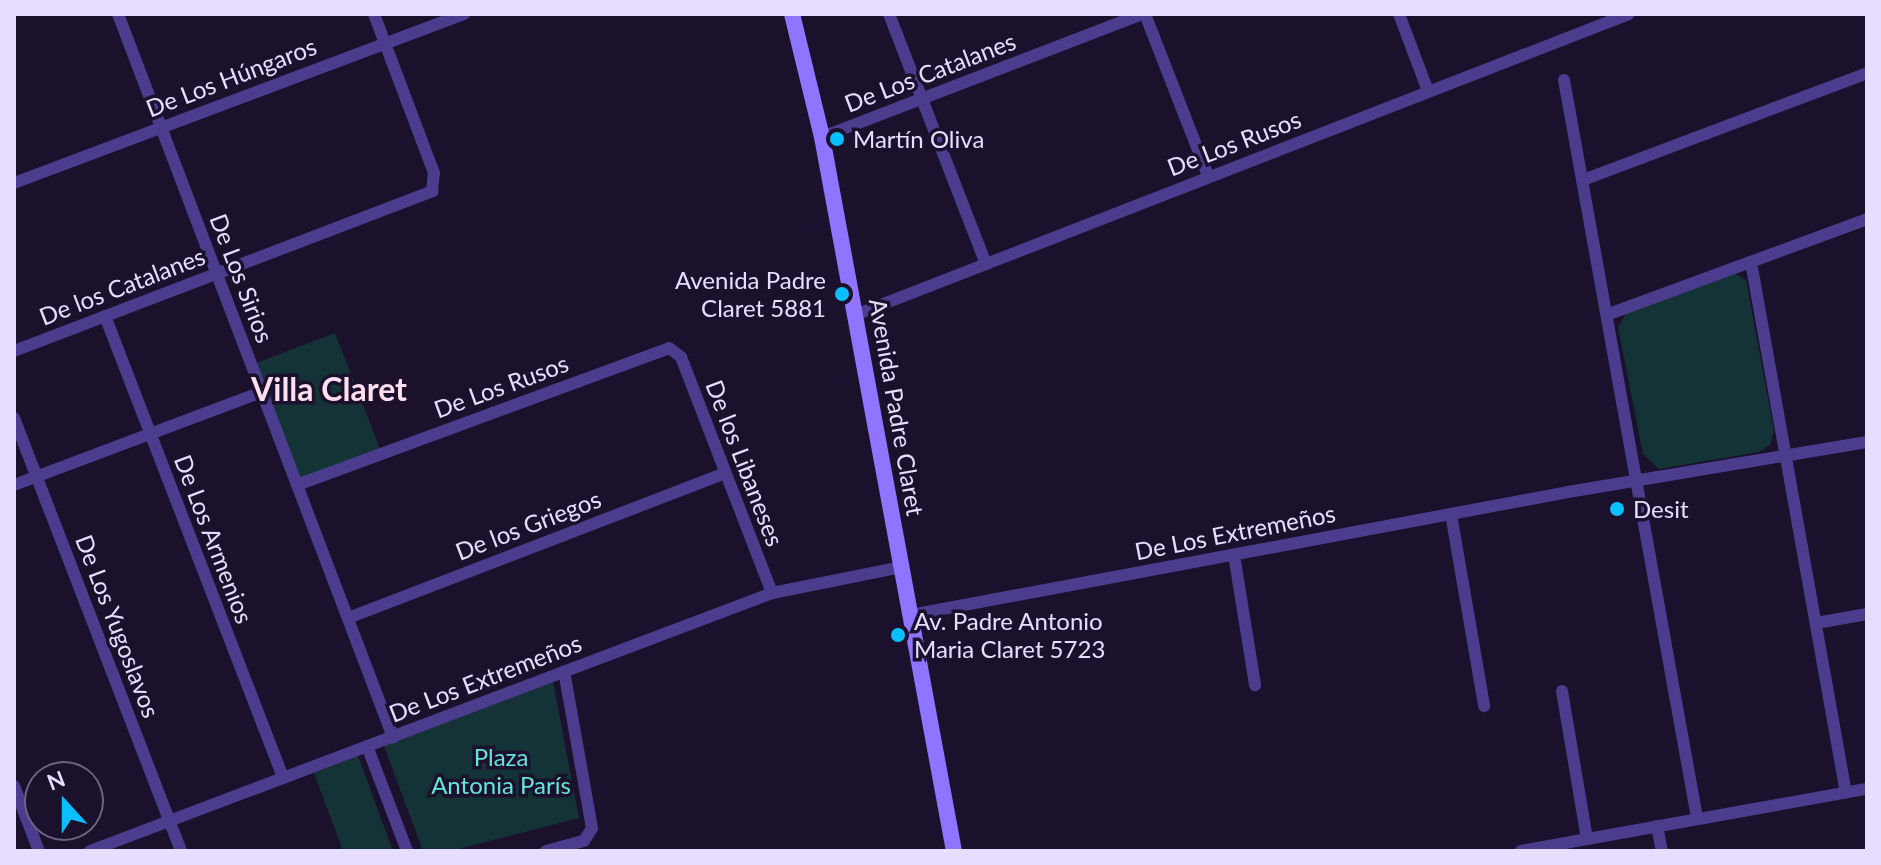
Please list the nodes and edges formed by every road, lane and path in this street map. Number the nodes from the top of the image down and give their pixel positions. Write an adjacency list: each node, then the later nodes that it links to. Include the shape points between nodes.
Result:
1 (118, 14): 14 (street, De Los Sirios)
2 (374, 14): 9 (street)
3 (464, 14): 9 (street, De Los Húngaros)
4 (792, 14): 15 (main road, Avenida Padre Claret)
5 (889, 14): 13 (street)
6 (1144, 14): 13 (street, De Los Catalanes); 16 (street)
7 (1399, 14): 12 (street)
8 (1629, 14): 12 (street, De Los Rusos)
9 (385, 43): 14 (street, De Los Húngaros); 22 (street, De los Catalanes, via 435,184 425,196)
10 (1867, 73): 17 (street)
11 (1564, 80): 17 (street)
12 (1428, 91): 16 (street, De Los Rusos)
13 (922, 99): 15 (street, De Los Catalanes); 21 (street)
14 (161, 127): 18 (street, De Los Húngaros); 22 (street, De Los Sirios)
15 (822, 137): 24 (main road, Avenida Padre Claret)
16 (1208, 176): 21 (street, De Los Rusos)
17 (1583, 180): 23 (street)
18 (14, 183)
19 (1867, 219): 20 (street)
20 (1751, 262): 23 (street); 32 (street)
21 (986, 264): 24 (street, De Los Rusos)
22 (216, 273): 25 (street, De los Catalanes); 28 (street, De Los Sirios)
23 (1609, 314): 35 (street)
24 (855, 315): 40 (main road, Avenida Padre Claret)
25 (105, 316): 27 (street, De los Catalanes); 30 (street, De Los Armenios)
26 (675, 350): 33 (street, De los Libaneses); 37 (street, De Los Rusos, via 659,350)
27 (14, 351)
28 (261, 392): 30 (street); 37 (street, De Los Sirios)
29 (14, 418): 34 (street, De Los Yugoslavos)
30 (149, 434): 34 (street); 52 (street, De Los Armenios)
31 (1867, 442): 32 (street, De Los Extremeños)
32 (1786, 456): 35 (street, De Los Extremeños); 45 (street)
33 (725, 473): 41 (street, De los Libaneses); 44 (street, De los Griegos)
34 (36, 476): 36 (street); 57 (street, De Los Yugoslavos)
35 (1640, 480): 38 (street, De Los Extremeños); 56 (street)
36 (14, 485)
37 (297, 485): 44 (street, De Los Sirios)
38 (1451, 514): 39 (street, De Los Extremeños); 49 (street)
39 (1234, 555): 43 (street, De Los Extremeños); 47 (street)
40 (902, 567): 41 (street, De Los Extremeños); 43 (main road, Avenida Padre Claret)
41 (772, 593): 46 (street, De Los Extremeños)
42 (1867, 614): 45 (street)
43 (911, 615): 65 (main road, Avenida Padre Claret)
44 (348, 618): 50 (street, De Los Sirios)
45 (1816, 623): 55 (street)
46 (564, 671): 50 (street, De Los Extremeños); 64 (street, via 590,836)
47 (1255, 685)
48 (1562, 691): 59 (street)
49 (1484, 706)
50 (393, 737): 51 (street, De Los Extremeños)
51 (367, 746): 52 (street, De Los Extremeños); 63 (street)
52 (283, 778): 57 (street, De Los Extremeños)
53 (14, 786): 60 (street)
54 (1867, 789): 55 (street)
55 (1846, 793): 56 (street)
56 (1697, 818): 58 (street)
57 (170, 821): 61 (street, De Los Extremeños); 62 (street, De Los Yugoslavos)
58 (1657, 826): 59 (street); 67 (street)
59 (1587, 839): 66 (street)
60 (39, 851)
61 (90, 851)
62 (181, 851)
63 (407, 851)
64 (546, 851)
65 (954, 851)
66 (1521, 851)
67 (1662, 851)

